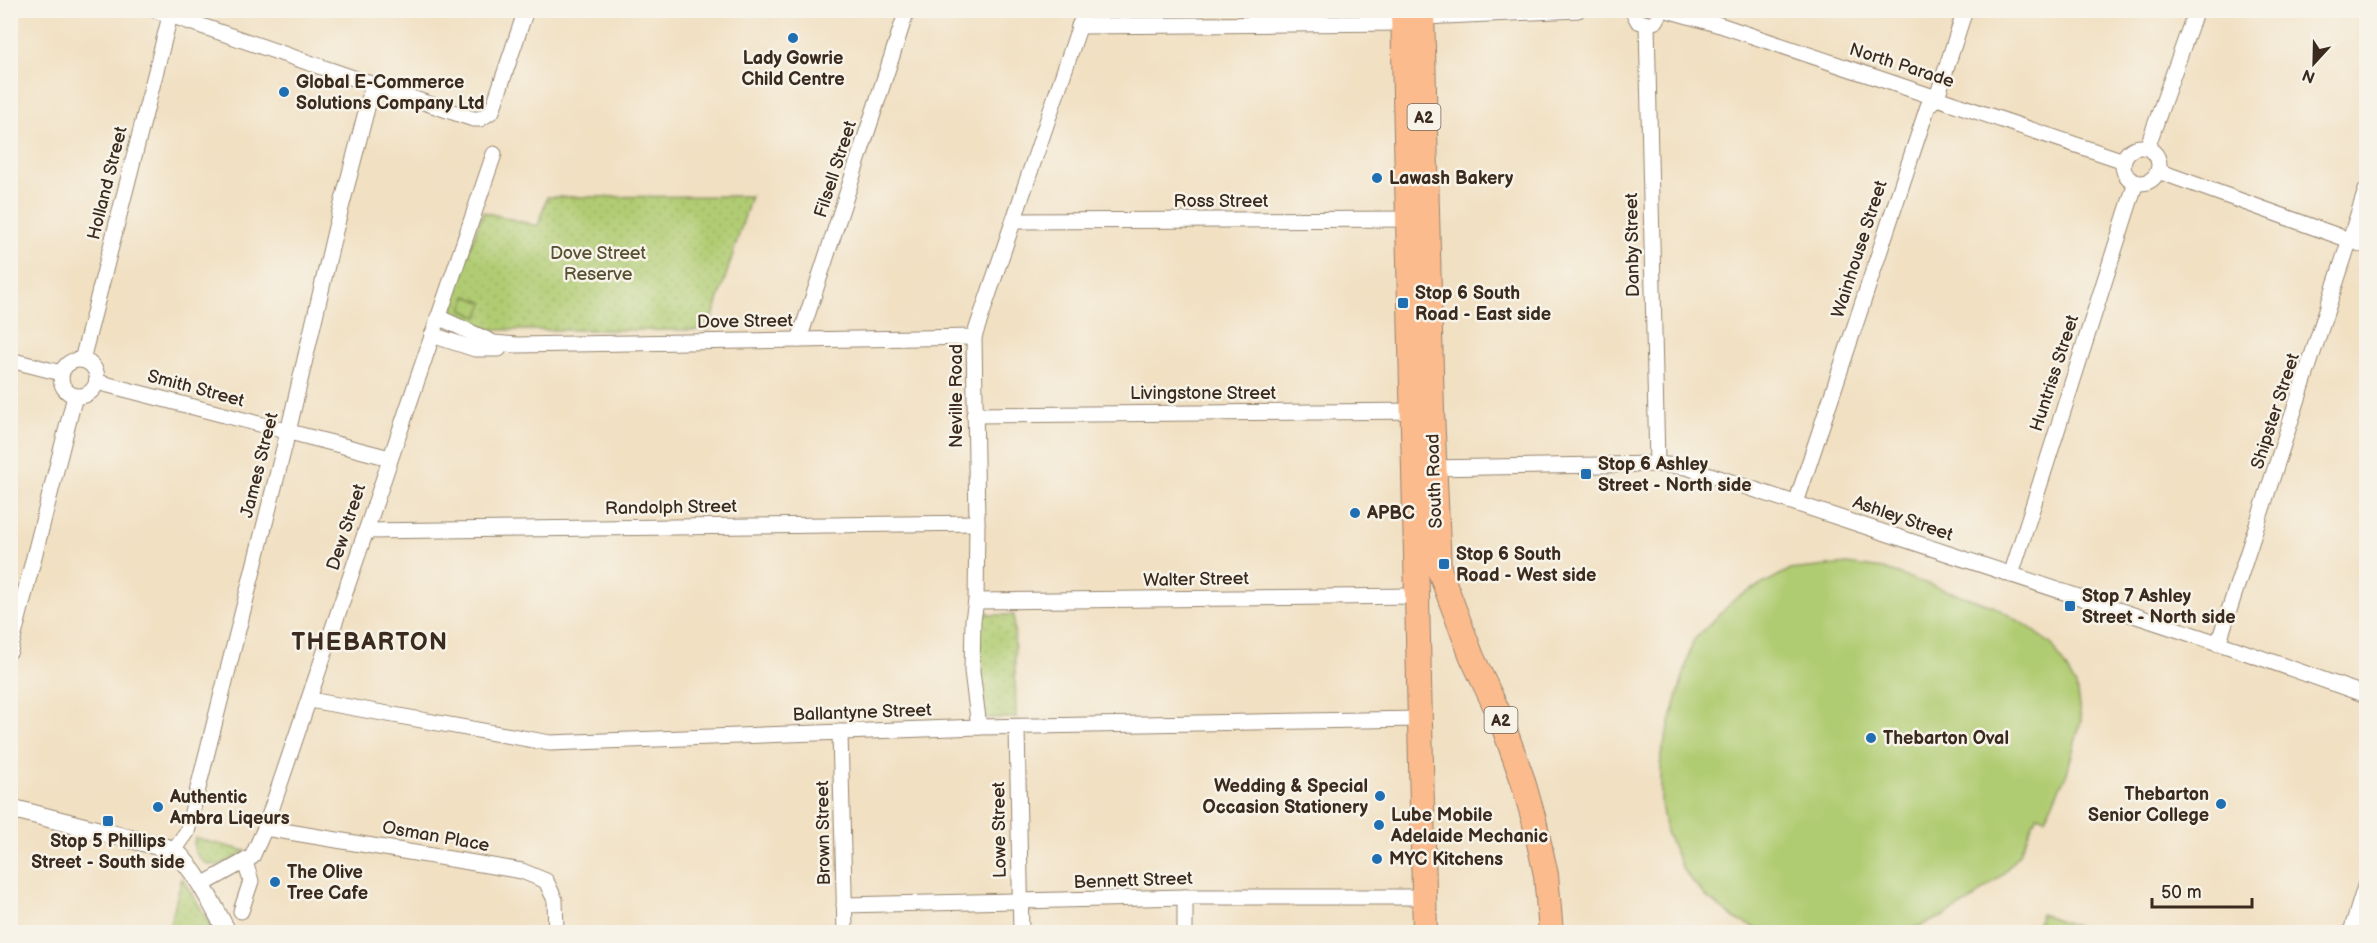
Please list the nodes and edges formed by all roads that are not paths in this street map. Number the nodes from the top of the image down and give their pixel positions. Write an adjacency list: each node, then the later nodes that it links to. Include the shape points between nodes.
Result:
1 (526, 10): 14 (street, via 487,116 473,119)
2 (907, 10): 29 (street, Filsell Street)
3 (1085, 10): 13 (street, Neville Road)
4 (1578, 10): 10 (street)
5 (1632, 10): 12 (street, via 1638,21)
6 (1665, 10): 11 (street, North Parade); 12 (street, via 1656,21)
7 (1965, 10): 15 (street, Wainhouse Street)
8 (2196, 10): 16 (street)
9 (163, 13): 14 (street); 32 (street, Holland Street)
10 (1413, 15): 13 (street); 22 (highway, South Road / A2)
11 (1723, 18): 15 (street, North Parade)
12 (1647, 24): 40 (street, Danby Street)
13 (1079, 26): 23 (street, Neville Road)
14 (373, 85): 38 (street, James Street)
15 (1937, 97): 18 (street, North Parade); 42 (street, Wainhouse Street, via 1924,115)
16 (2147, 148): 18 (street, via 2128,153); 19 (street, via 2155,154)
17 (494, 154): 26 (street, Dew Street)
18 (2124, 162): 20 (street, via 2124,170)
19 (2158, 171): 20 (street, via 2147,183); 24 (street)
20 (2136, 182): 45 (street, Huntriss Street)
21 (2367, 190): 24 (street, Shipster Street)
22 (1417, 218): 23 (street, Ross Street); 36 (highway, South Road / A2)
23 (1015, 221): 28 (street, Neville Road)
24 (2351, 241): 25 (street); 48 (street, Shipster Street)
25 (2367, 246)
26 (438, 317): 27 (street, Dew Street); 30 (street, Dove Street, via 494,343)
27 (432, 335): 30 (street, Dove Street, via 475,349); 39 (street, Dew Street)
28 (974, 338): 29 (street, Dove Street); 37 (street, Neville Road)
29 (800, 340): 30 (street, Dove Street)
30 (517, 345)
31 (10, 360): 33 (street)
32 (82, 360): 33 (street, via 73,360); 34 (street, via 97,372)
33 (61, 373): 35 (street, via 66,392)
34 (97, 382): 35 (street, via 93,391); 38 (street, Smith Street)
35 (75, 396): 49 (street)
36 (1421, 411): 37 (street, Livingstone Street); 41 (highway, South Road / A2)
37 (974, 415): 43 (street, Neville Road)
38 (288, 432): 39 (street, Smith Street); 58 (street, James Street, via 187,832)
39 (390, 458): 44 (street, Dew Street)
40 (1657, 464): 41 (street, Ashley Street); 42 (street, Ashley Street, via 1686,467)
41 (1424, 469): 46 (highway, South Road / A2); 73 (highway, South Road / A2, via 1439,569 1472,657 1499,714 1534,820 1546,875)
42 (1796, 502): 45 (street, Ashley Street)
43 (977, 523): 44 (street, Randolph Street); 47 (street, Neville Road)
44 (366, 531): 51 (street, Dew Street)
45 (2011, 575): 48 (street, Ashley Street)
46 (1416, 596): 47 (street, Walter Street); 52 (highway, South Road / A2)
47 (976, 601): 53 (street, Neville Road, via 972,671)
48 (2218, 644): 50 (street, Ashley Street)
49 (10, 651)
50 (2367, 695)
51 (310, 700): 55 (street, Ballantyne Street, via 550,743); 57 (street, Dew Street)
52 (1419, 719): 54 (street, Ballantyne Street); 63 (highway, South Road / A2)
53 (979, 728): 54 (street, Ballantyne Street); 55 (street, Ballantyne Street)
54 (1017, 728): 64 (street, Lowe Street)
55 (840, 732): 65 (street, Brown Street)
56 (10, 808): 58 (street)
57 (266, 828): 59 (street, Dew Street, via 252,857); 68 (street, Osman Place, via 522,871 546,881 555,900)
58 (174, 850): 61 (street)
59 (245, 862): 61 (street, Dew Street); 66 (street, via 251,881)
60 (2367, 883): 74 (street)
61 (202, 885): 67 (street)
62 (1185, 897): 63 (street, Bennett Street); 64 (street, Bennett Street); 71 (street)
63 (1424, 897): 72 (highway, South Road / A2)
64 (1020, 902): 65 (street, Bennett Street); 70 (street, Lowe Street)
65 (844, 905): 69 (street, Brown Street)
66 (241, 911)
67 (225, 928)
68 (556, 933)
69 (844, 933)
70 (1021, 933)
71 (1185, 933)
72 (1425, 933)
73 (1551, 933)
74 (2351, 933)

